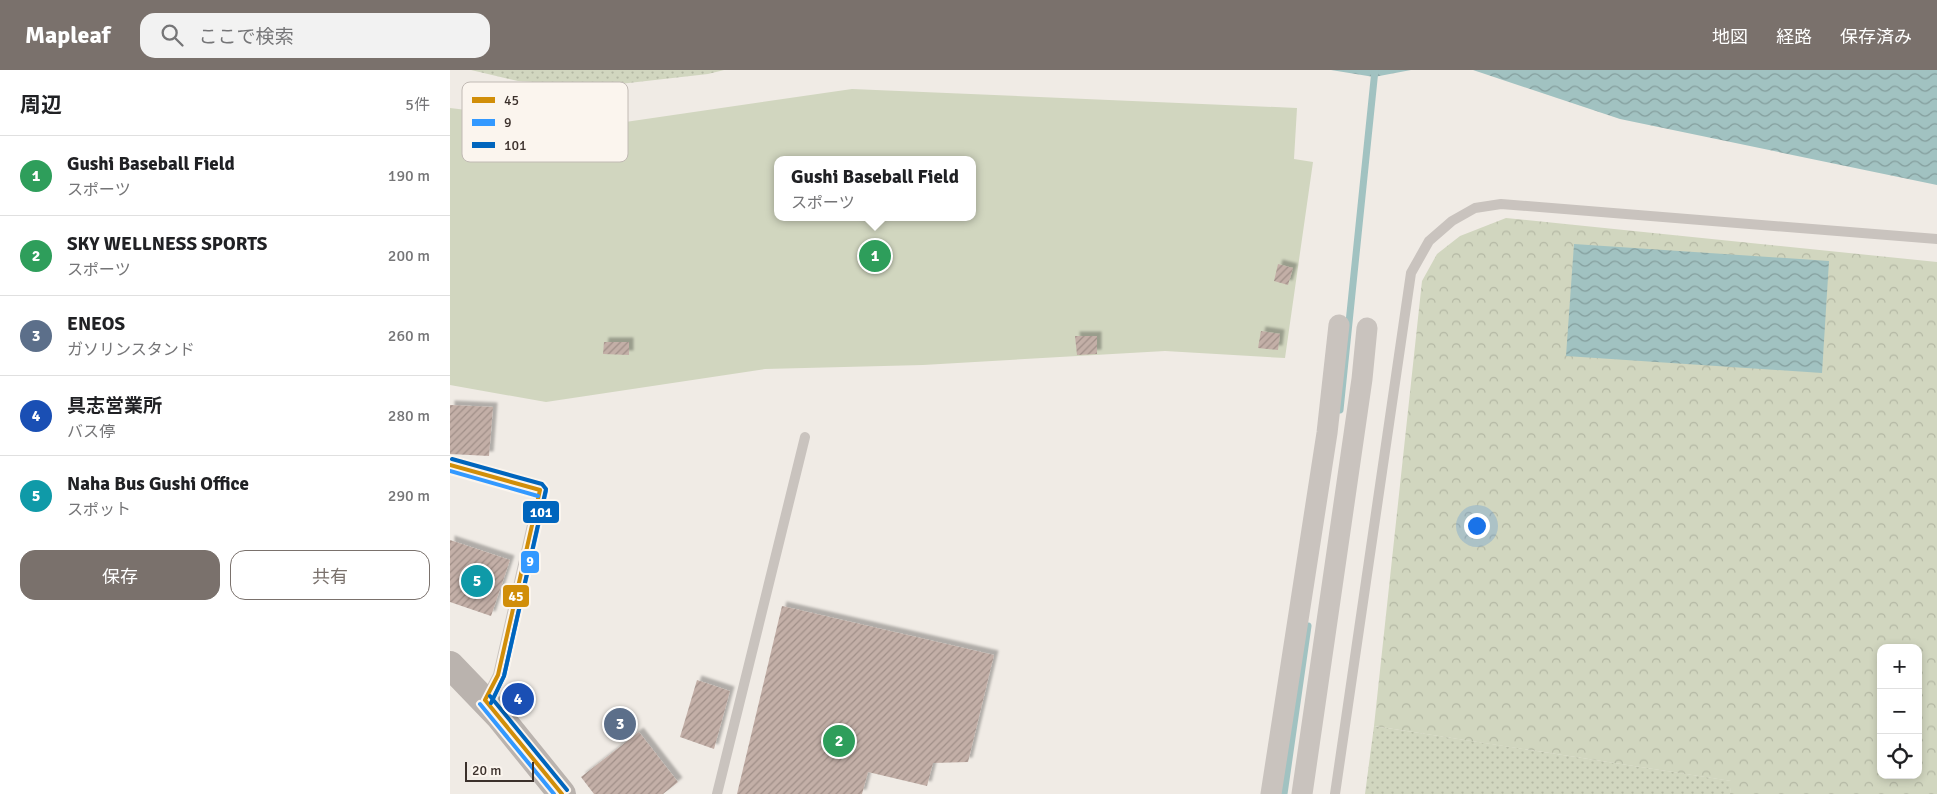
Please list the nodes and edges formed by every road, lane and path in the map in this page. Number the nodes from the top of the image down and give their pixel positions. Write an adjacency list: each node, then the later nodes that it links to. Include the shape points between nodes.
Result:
1 (1937, 239): 12 (lane, via 1501,204 1474,208 1452,221 1429,242 1411,273)
2 (1339, 324): 10 (street, via 1327,434)
3 (1367, 328): 11 (street)
4 (805, 437): 9 (lane)
5 (450, 465): 7 (lane, via 540,490 498,675)
6 (450, 665): 7 (street)
7 (485, 700): 8 (street)
8 (562, 794)
9 (717, 794)
10 (1271, 794)
11 (1302, 794)
12 (1336, 794)

